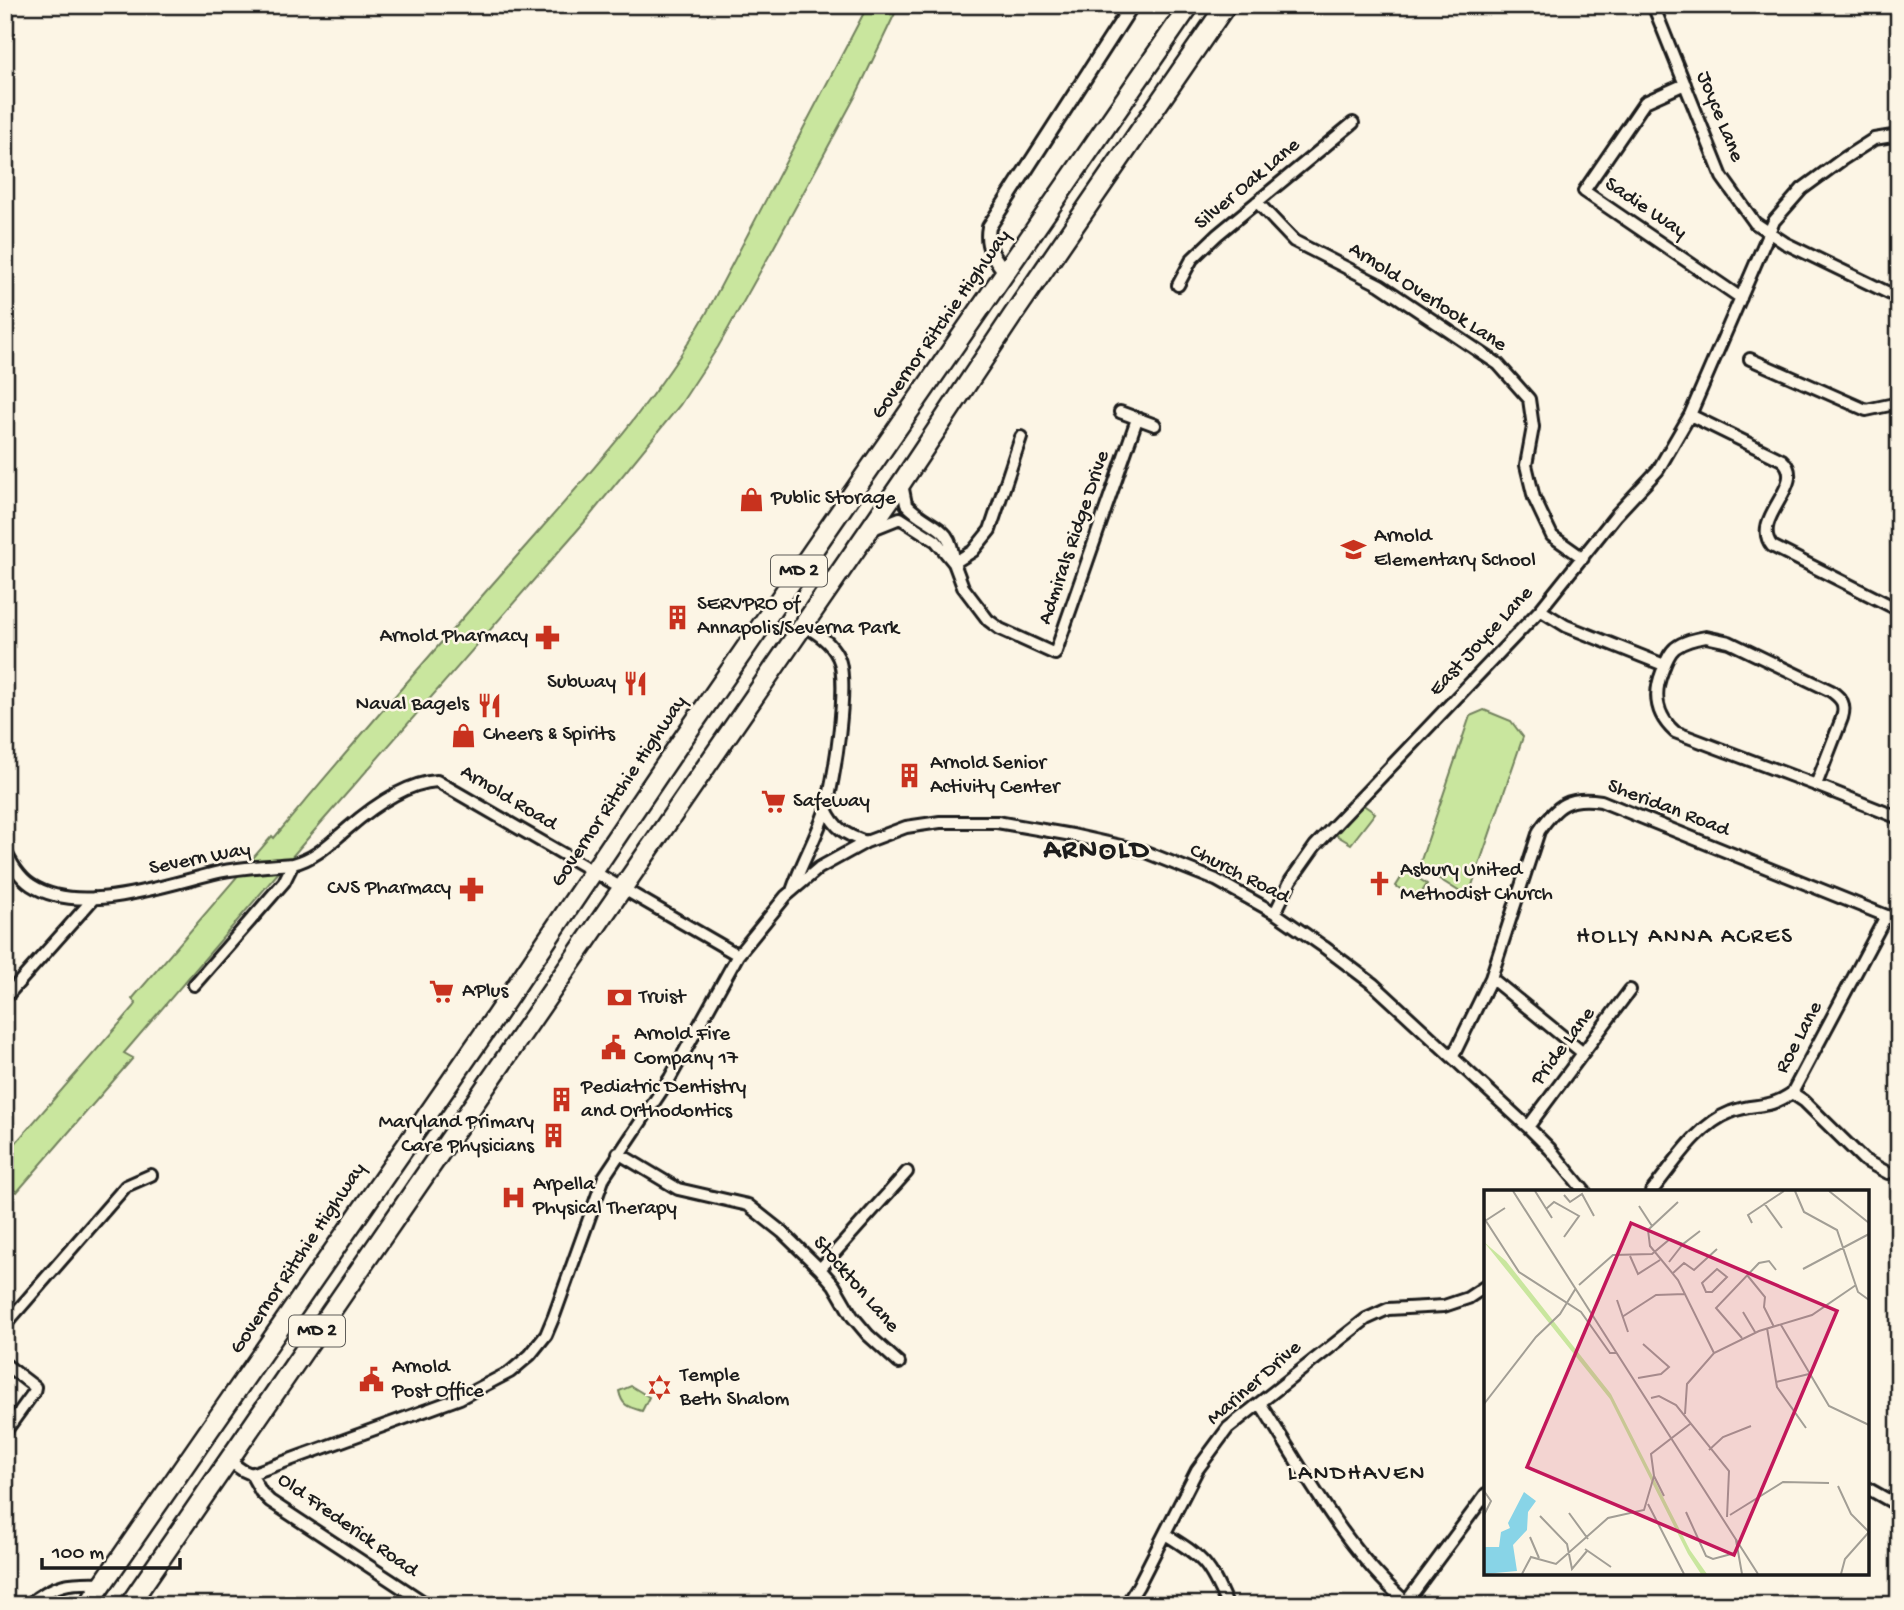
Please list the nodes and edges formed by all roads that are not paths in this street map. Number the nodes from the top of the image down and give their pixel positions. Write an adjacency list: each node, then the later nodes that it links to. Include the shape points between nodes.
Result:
1 (1132, 5): 10 (street, via 989,227 989,248)
2 (1190, 5): 10 (highway, Governor Ritchie Highway / MD 2)
3 (1226, 5): 14 (highway, MD 2)
4 (1653, 5): 5 (street, Joyce Lane)
5 (1685, 83): 9 (street, Joyce Lane, via 1722,177 1755,223); 12 (street, Sadie Way, via 1645,102 1584,191)
6 (1353, 123): 8 (street, Silver Oak Lane)
7 (1899, 135): 9 (street, East Joyce Lane, via 1874,139 1802,189)
8 (1257, 202): 11 (street, Silver Oak Lane, via 1192,259); 24 (street, Arnold Overlook Lane, via 1294,241 1380,285 1499,365 1529,399 1533,428 1526,465 1534,498 1552,536)
9 (1768, 233): 12 (street, East Joyce Lane); 13 (street, Joyce Lane)
10 (1006, 273): 14 (highway, via 1015,281 1017,291); 37 (highway, Governor Ritchie Highway / MD 2)
11 (1178, 285)
12 (1741, 298): 18 (street, East Joyce Lane)
13 (1899, 299)
14 (1013, 315): 22 (highway, MD 2)
15 (1750, 359): 16 (street, via 1866,410)
16 (1899, 404)
17 (1120, 412): 19 (street)
18 (1690, 415): 24 (street, East Joyce Lane, via 1658,470); 27 (street, via 1787,464 1790,477 1765,529 1772,546)
19 (1137, 419): 20 (street); 25 (street, Admirals Ridge Drive, via 1055,654 988,620 963,587)
20 (1155, 425)
21 (1021, 437): 25 (street, via 990,530 973,551)
22 (902, 482): 23 (highway, MD 2); 25 (street, Admirals Ridge Drive, via 906,504 950,541)
23 (868, 531): 25 (street, Admirals Ridge Drive, via 900,518 936,541); 28 (highway, MD 2)
24 (1583, 558): 26 (street, East Joyce Lane)
25 (954, 564)
26 (1540, 610): 29 (street, via 1566,626); 41 (street, East Joyce Lane, via 1315,846)
27 (1899, 610)
28 (803, 625): 32 (street, via 826,641 840,659 842,671 835,769); 38 (highway, MD 2)
29 (1664, 665): 30 (street, via 1656,697 1660,713 1675,732); 30 (street, via 1685,642 1714,638 1837,695 1843,712)
30 (1815, 785): 33 (street)
31 (400, 793): 36 (street, Severn Way, via 314,857); 37 (street, Arnold Road, via 428,782 442,783)
32 (827, 808): 34 (street, via 839,830); 39 (street)
33 (1899, 818)
34 (866, 842): 39 (street, Church Road, via 820,868); 41 (street, Church Road, via 906,827 940,822 1019,825 1143,851 1216,880)
35 (5, 851): 40 (street, Severn Way, via 32,886 68,897)
36 (293, 864): 40 (street, Severn Way, via 219,872); 46 (street, via 284,882)
37 (593, 871): 38 (street, Arnold Road); 72 (highway, Governor Ritchie Highway / MD 2)
38 (621, 887): 44 (street, Arnold Road); 66 (highway, MD 2)
39 (792, 891): 44 (street)
40 (94, 898): 48 (street)
41 (1275, 913): 50 (street, Church Road, via 1373,984)
42 (1886, 916): 43 (street, Sheridan Road); 45 (street, Sheridan Road, via 1601,801 1583,798 1551,813 1538,831); 51 (street, Roe Lane)
43 (1899, 920)
44 (738, 955): 53 (street, via 670,1078)
45 (1491, 978): 49 (street); 50 (street, Sheridan Road)
46 (194, 985)
47 (1630, 990): 49 (street, Pride Lane)
48 (5, 998)
49 (1583, 1053): 52 (street, Pride Lane)
50 (1453, 1056): 52 (street, Church Road)
51 (1792, 1093): 55 (street, via 1864,1160); 58 (street, Roe Lane, via 1769,1106 1720,1116 1694,1138)
52 (1528, 1127): 57 (street, Church Road)
53 (618, 1153): 59 (street, Stockton Lane, via 678,1189 748,1205); 67 (street, via 594,1202 554,1316 538,1347 522,1363 460,1398)
54 (907, 1171): 59 (street)
55 (1888, 1173)
56 (151, 1175): 61 (street, via 126,1186)
57 (1583, 1190)
58 (1653, 1190)
59 (820, 1269): 62 (street, Stockton Lane, via 852,1316)
60 (1484, 1287): 64 (street, Mariner Drive, via 1444,1306 1388,1309 1366,1319)
61 (5, 1325)
62 (899, 1363)
63 (5, 1364): 65 (street, via 35,1387)
64 (1260, 1403): 71 (street, Mariner Drive, via 1228,1428 1197,1470); 73 (street, via 1359,1553)
65 (5, 1432)
66 (229, 1461): 67 (street); 76 (highway, MD 2)
67 (251, 1474): 77 (street, Old Frederick Road, via 270,1501)
68 (1869, 1489): 70 (street)
69 (1484, 1497): 73 (street)
70 (1899, 1506)
71 (1166, 1534): 78 (street, Mariner Drive); 79 (street, via 1208,1566)
72 (103, 1583): 74 (street, via 72,1582 52,1588); 75 (highway, Governor Ritchie Highway / MD 2)
73 (1405, 1603)
74 (28, 1605)
75 (88, 1605)
76 (129, 1605)
77 (428, 1605)
78 (1126, 1605)
79 (1227, 1605)

